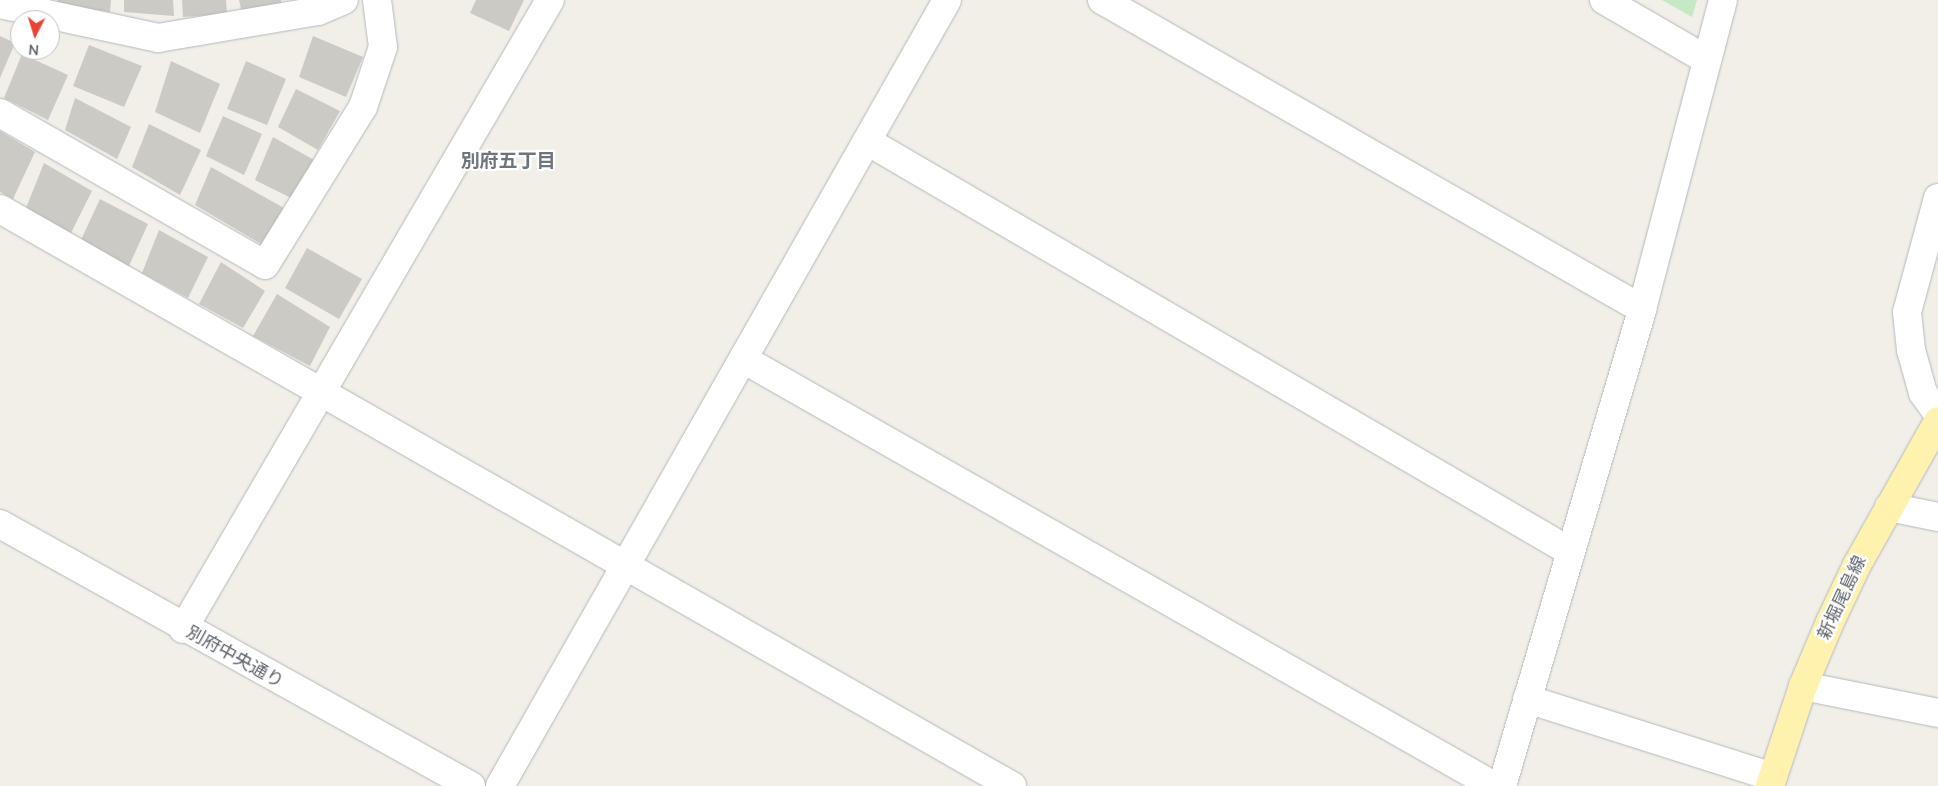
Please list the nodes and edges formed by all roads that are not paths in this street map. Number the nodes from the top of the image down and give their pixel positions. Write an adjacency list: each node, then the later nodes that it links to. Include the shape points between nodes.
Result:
1 (344, 0): 8 (street, via 318,11 158,38)
2 (376, 0): 10 (street, via 383,47 363,107 265,265)
3 (550, 0): 16 (street)
4 (947, 0): 11 (street)
5 (1102, 0): 14 (street)
6 (1604, 0): 9 (street)
7 (1723, 0): 9 (street)
8 (0, 4)
9 (1707, 60): 14 (street)
10 (0, 113)
11 (867, 141): 15 (street); 22 (street)
12 (1938, 198): 17 (street, via 1907,312 1911,350 1923,393)
13 (0, 209): 16 (street)
14 (1642, 309): 22 (street)
15 (743, 359): 23 (street); 32 (street)
16 (322, 390): 23 (street); 24 (street)
17 (1938, 414)
18 (1938, 421): 19 (main road, 新堀尾島線)
19 (1889, 507): 20 (street); 25 (main road, 新堀尾島線, via 1857,564)
20 (1938, 517)
21 (0, 524): 24 (street, 別府中央通り)
22 (1570, 552): 26 (street)
23 (627, 563): 30 (street); 31 (street)
24 (183, 629): 29 (street, 別府中央通り)
25 (1803, 686): 27 (street); 28 (main road, 新堀尾島線)
26 (1527, 699): 28 (street); 33 (street)
27 (1938, 713)
28 (1772, 782)
29 (471, 786)
30 (500, 786)
31 (1012, 786)
32 (1494, 786)
33 (1502, 786)

